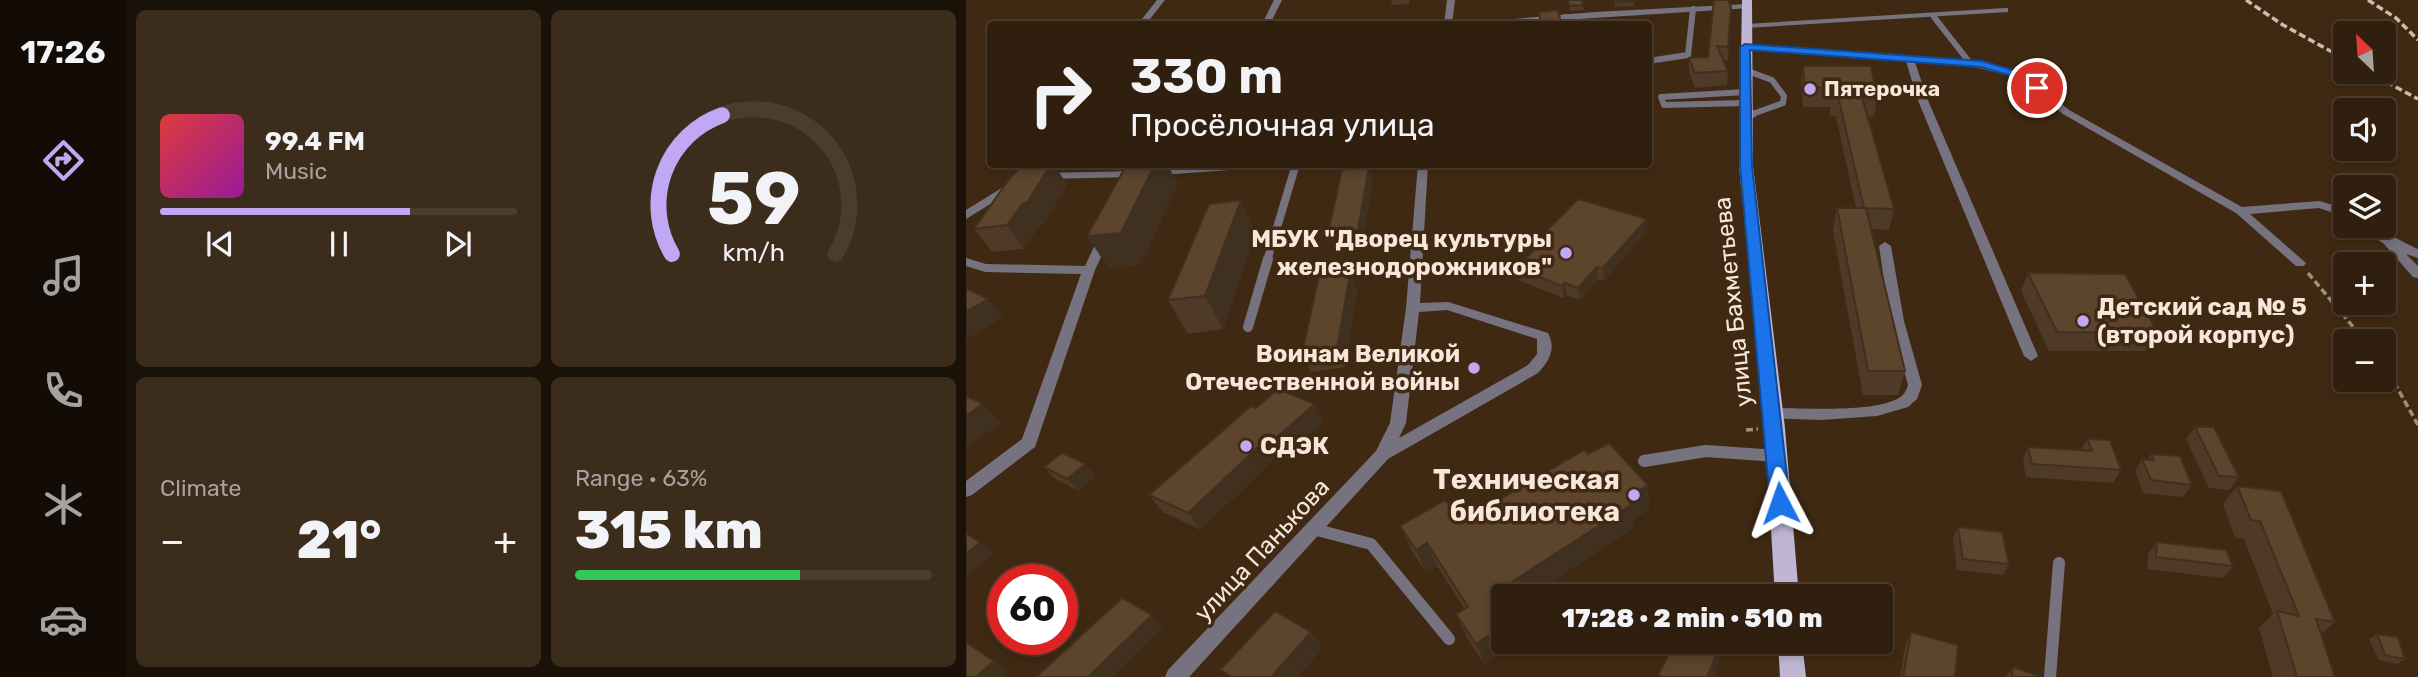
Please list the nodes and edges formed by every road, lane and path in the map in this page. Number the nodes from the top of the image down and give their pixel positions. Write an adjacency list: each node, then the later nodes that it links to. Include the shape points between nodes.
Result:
1 (1161, 0): 8 (street)
2 (1278, 0): 9 (street)
3 (1451, 0): 10 (street)
4 (1739, 3): 5 (street); 12 (main road, улица Бахметьева)
5 (1693, 9): 11 (street, via 1594,10); 15 (lane, via 1688,55)
6 (2005, 10): 7 (street)
7 (1934, 17): 12 (street); 16 (lane)
8 (1144, 21)
9 (1268, 21)
10 (1448, 21)
11 (1566, 21)
12 (1746, 26): 13 (main road, улица Бахметьева)
13 (1745, 47): 14 (street); 17 (main road, улица Бахметьева)
14 (1909, 58): 16 (street); 39 (street, via 1922,99)
15 (1652, 60)
16 (1970, 63): 25 (street, via 2023,76 2066,112)
17 (1745, 70): 18 (main road, улица Бахметьева); 18 (lane, via 1774,82 1785,95 1783,103)
18 (1745, 104): 18 (lane, via 1664,105 1661,97); 41 (main road, улица Бахметьева, via 1746,166)
19 (1034, 168): 23 (street)
20 (1237, 168): 23 (street, via 1131,181)
21 (1295, 168): 37 (lane)
22 (1423, 168): 36 (street, улица Панькова)
23 (1027, 177): 26 (street)
24 (2333, 209): 25 (street, via 2320,204)
25 (2239, 211): 33 (street)
26 (966, 215)
27 (1112, 222): 34 (street)
28 (2383, 238): 29 (street)
29 (2388, 241): 31 (street); 35 (street)
30 (1885, 246): 41 (street, via 1897,321 1915,385 1912,396 1883,409)
31 (2418, 254)
32 (966, 262): 34 (street, via 985,268)
33 (2300, 262): 38 (path)
34 (1089, 271): 46 (street, via 1029,443)
35 (2418, 274)
36 (1413, 309): 43 (street, улица Панькова, via 1398,423); 43 (street, via 1448,306 1543,336 1544,358 1507,385)
37 (1248, 327)
38 (2355, 329)
39 (2031, 356)
40 (2396, 386): 42 (path)
41 (1773, 414): 44 (main road, улица Бахметьева)
42 (2418, 425)
43 (1382, 455): 47 (street, улица Панькова)
44 (1777, 456): 45 (lane, via 1706,451); 49 (main road, улица Бахметьева)
45 (1644, 461)
46 (966, 490)
47 (1313, 529): 50 (lane, via 1371,544); 52 (street, улица Панькова)
48 (2059, 563): 54 (lane)
49 (1786, 584)
50 (1449, 639)
51 (1791, 654): 53 (main road)
52 (1175, 677)
53 (1793, 677)
54 (2050, 677)

